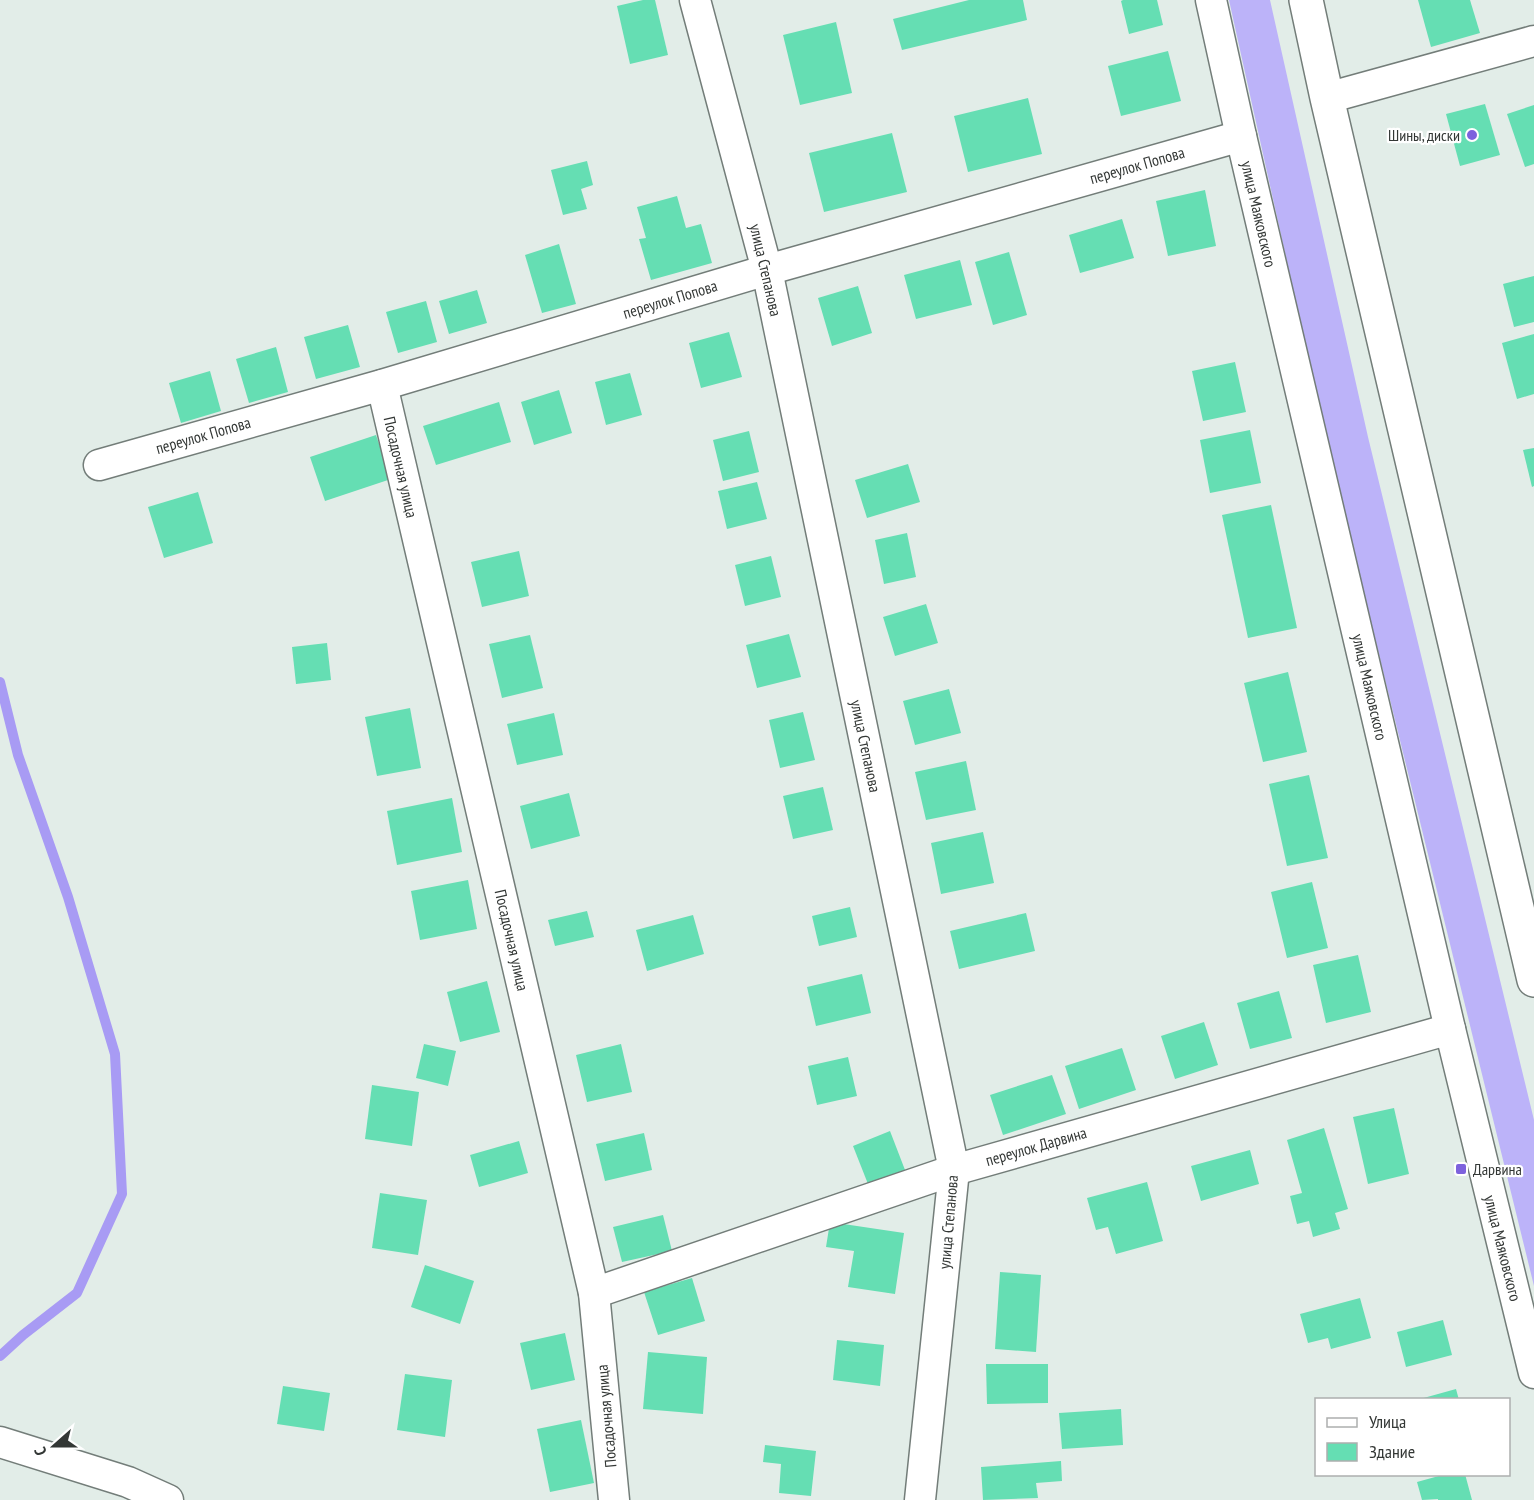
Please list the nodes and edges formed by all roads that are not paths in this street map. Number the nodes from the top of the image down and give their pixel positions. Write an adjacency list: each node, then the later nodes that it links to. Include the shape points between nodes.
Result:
1 (695, 0): 7 (street, улица Степанова)
2 (1211, 0): 6 (street, улица Маяковского)
3 (1306, 0): 5 (main road)
4 (1534, 41): 5 (street)
5 (1327, 98): 10 (main road)
6 (1241, 136): 7 (street, переулок Попова); 11 (street, улица Маяковского)
7 (767, 270): 8 (street, переулок Попова); 12 (street, улица Степанова)
8 (382, 385): 9 (street, переулок Попова); 13 (street, Посадочная улица)
9 (99, 465)
10 (1534, 980)
11 (1450, 1029): 12 (street, переулок Дарвина); 14 (street, улица Маяковского)
12 (954, 1170): 13 (street, переулок Дарвина); 18 (street, улица Степанова)
13 (594, 1293): 17 (street, Посадочная улица)
14 (1534, 1373)
15 (0, 1442): 16 (street, via 128,1482)
16 (168, 1500)
17 (614, 1500)
18 (920, 1500)

